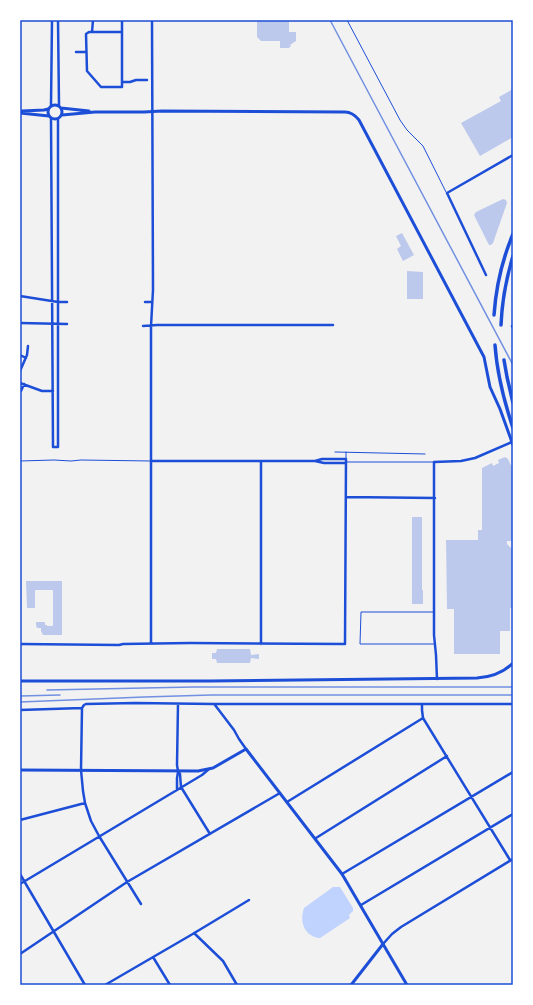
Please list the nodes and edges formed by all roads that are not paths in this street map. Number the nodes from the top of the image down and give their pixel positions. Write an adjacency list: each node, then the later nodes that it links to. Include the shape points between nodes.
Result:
1 (52, 20): 13 (street)
2 (58, 20): 14 (street)
3 (93, 20): 7 (street)
4 (122, 20): 8 (street)
5 (152, 20): 18 (street)
6 (347, 20): 23 (lane, via 400,120 420,141)
7 (92, 32): 8 (street); 10 (street, via 86,34)
8 (122, 32): 12 (street)
9 (76, 52): 10 (street)
10 (86, 52): 12 (street, via 87,71 100,87 122,87)
11 (146, 80): 12 (street)
12 (122, 82)
13 (51, 106): 14 (street, via 56,104); 15 (street)
14 (60, 107): 17 (street); 19 (street)
15 (48, 109): 16 (street); 20 (street)
16 (20, 112): 20 (street)
17 (95, 112): 18 (street); 19 (street)
18 (152, 112): 32 (street); 54 (street, via 345,112 356,116 482,353 490,387)
19 (62, 115): 21 (street)
20 (50, 117): 21 (street); 28 (street)
21 (58, 119): 29 (street)
22 (513, 155): 23 (street)
23 (447, 193): 26 (street)
24 (513, 234): 33 (main road, via 500,276)
25 (513, 256): 39 (main road, via 504,293)
26 (486, 275)
27 (20, 296): 28 (street)
28 (52, 301): 29 (street); 35 (street)
29 (58, 302): 30 (street); 36 (street)
30 (67, 302)
31 (145, 302): 32 (street)
32 (152, 302): 41 (street)
33 (494, 315)
34 (20, 323): 35 (street)
35 (52, 323): 36 (street); 51 (street)
36 (58, 323): 37 (street); 51 (street, via 58,447 53,447)
37 (67, 324)
38 (333, 325): 41 (street)
39 (502, 325)
40 (143, 326): 41 (street)
41 (151, 326): 59 (street)
42 (495, 345): 53 (main road, via 501,386)
43 (28, 346): 45 (street)
44 (20, 355): 45 (street)
45 (26, 358): 47 (street)
46 (504, 360): 52 (main road)
47 (20, 371)
48 (20, 383): 49 (street)
49 (24, 384): 50 (street); 51 (street, via 43,392)
50 (21, 391)
51 (53, 392)
52 (513, 402)
53 (513, 428)
54 (512, 443): 62 (street, via 475,458)
55 (335, 452): 56 (lane)
56 (346, 452): 57 (lane); 61 (lane)
57 (425, 454)
58 (20, 461): 59 (lane)
59 (151, 461): 60 (street); 66 (street)
60 (260, 461): 61 (street); 68 (street)
61 (346, 461): 62 (lane); 63 (street)
62 (434, 462): 64 (street)
63 (346, 497): 64 (street); 68 (street, via 345,644)
64 (435, 498): 65 (street)
65 (434, 612): 69 (street); 69 (lane, via 360,612 360,644)
66 (151, 643): 67 (street); 68 (street)
67 (20, 644)
68 (261, 644)
69 (434, 644): 71 (street)
70 (513, 663): 71 (street, via 500,673 489,677)
71 (437, 678): 72 (street)
72 (20, 681)
73 (178, 704): 74 (street); 77 (street, via 86,704); 85 (street)
74 (214, 704): 75 (street); 80 (street)
75 (422, 704): 76 (street); 79 (street)
76 (513, 704)
77 (82, 708): 78 (street); 84 (street)
78 (20, 710)
79 (424, 718): 81 (street); 91 (street)
80 (246, 750): 82 (street); 89 (street)
81 (447, 756): 90 (street); 98 (street)
82 (209, 769): 85 (street); 87 (street)
83 (20, 770): 84 (street)
84 (81, 770): 85 (street); 92 (street)
85 (178, 771): 87 (street); 88 (street)
86 (513, 772): 90 (street)
87 (181, 787): 88 (street); 96 (street)
88 (177, 790): 97 (street)
89 (280, 793): 91 (street); 96 (street)
90 (472, 796): 95 (street); 101 (street)
91 (287, 802): 98 (street)
92 (85, 803): 94 (street); 97 (street)
93 (513, 814): 95 (street)
94 (20, 820)
95 (490, 828): 99 (street); 107 (street)
96 (210, 834): 103 (street)
97 (99, 836): 102 (street); 103 (street)
98 (316, 838): 101 (street)
99 (512, 860): 110 (street, via 401,926)
100 (20, 874): 102 (street)
101 (342, 874): 107 (street)
102 (24, 881): 104 (street); 108 (street)
103 (127, 882): 106 (street); 108 (street)
104 (20, 884)
105 (248, 900): 109 (street)
106 (141, 904)
107 (361, 905): 110 (street)
108 (54, 932): 111 (street); 113 (street)
109 (194, 933): 112 (street); 116 (street, via 223,961)
110 (383, 944): 117 (street); 118 (street)
111 (20, 954)
112 (153, 957): 114 (street); 115 (street)
113 (85, 985)
114 (105, 985)
115 (170, 985)
116 (237, 985)
117 (351, 985)
118 (407, 985)

